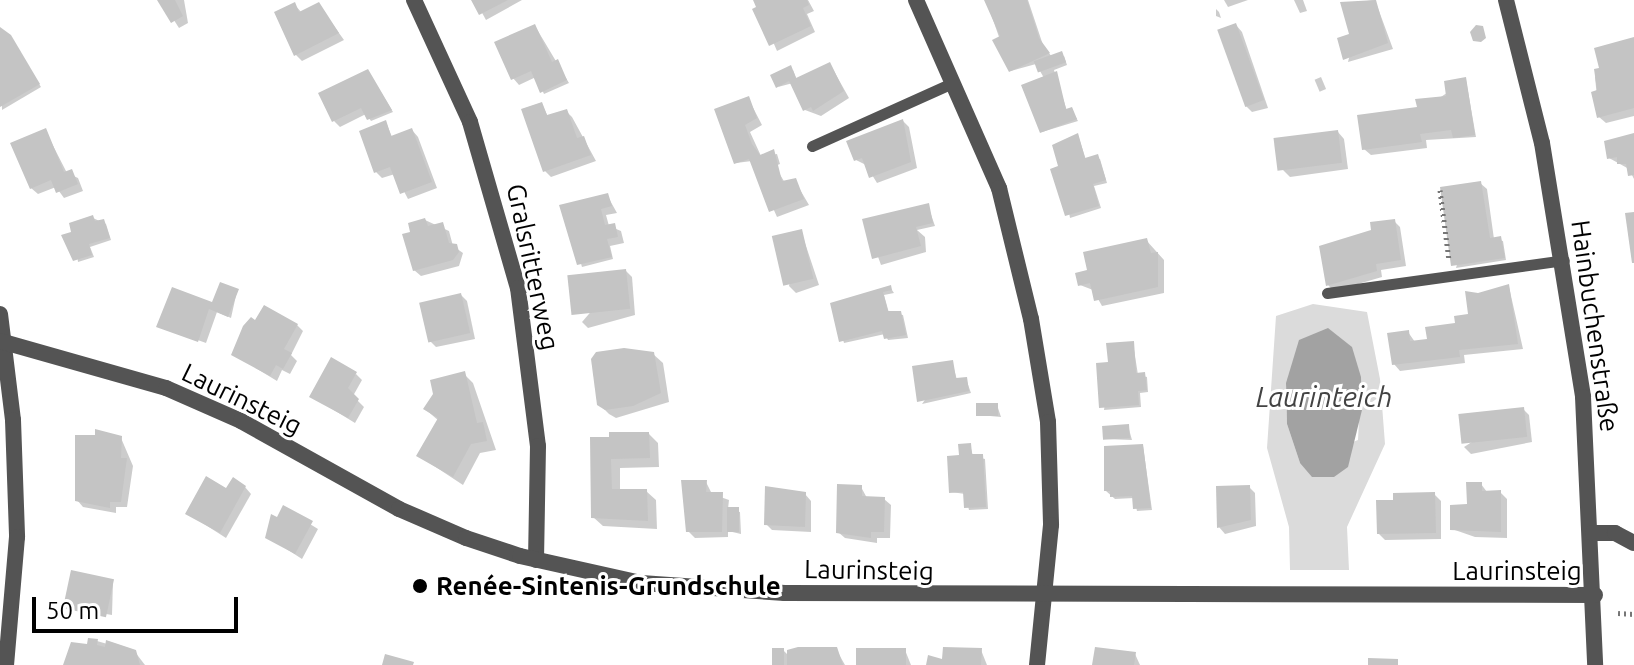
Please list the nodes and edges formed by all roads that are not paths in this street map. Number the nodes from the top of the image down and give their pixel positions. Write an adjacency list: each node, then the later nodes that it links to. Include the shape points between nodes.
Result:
1 (414, 0): 12 (street, Gralsritterweg, via 470,122 518,288 537,433)
2 (916, 0): 4 (street)
3 (1506, 0): 6 (street, Hainbuchenstraße)
4 (952, 83): 5 (lane); 13 (street, via 999,188 1031,319 1048,422)
5 (812, 146)
6 (1564, 260): 7 (lane); 10 (street, Hainbuchenstraße, via 1584,410)
7 (1327, 293)
8 (0, 314): 9 (street)
9 (2, 342): 12 (street, Laurinsteig, via 166,388 241,421 399,509); 15 (street, via 17,537)
10 (1593, 533): 11 (street, Laurinsteig, via 1615,533); 14 (street, Hainbuchenstraße)
11 (1634, 543)
12 (536, 560): 13 (street, Laurinsteig, via 641,583 717,590)
13 (1047, 594): 14 (street, Laurinsteig); 16 (street)
14 (1595, 595): 17 (street, Hainbuchenstraße)
15 (6, 665)
16 (1037, 665)
17 (1595, 665)

